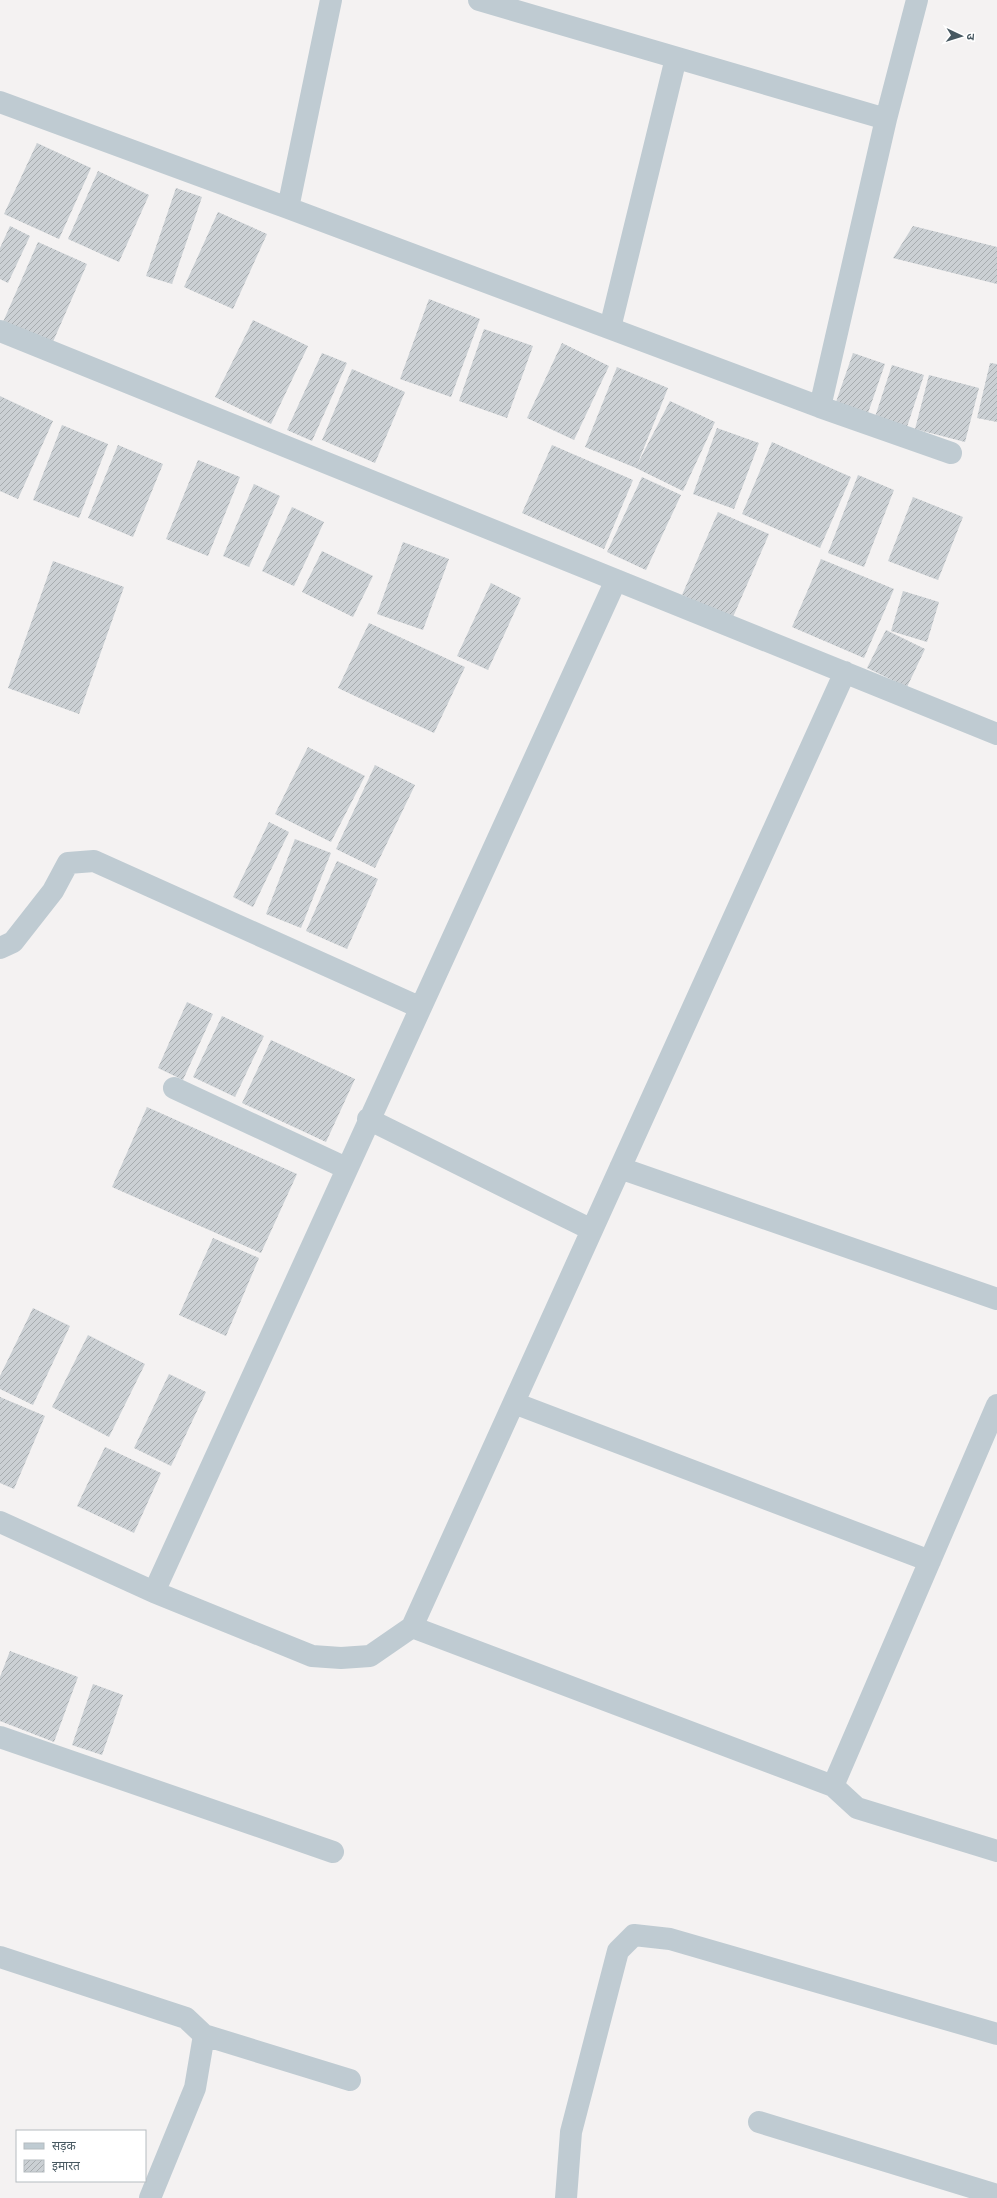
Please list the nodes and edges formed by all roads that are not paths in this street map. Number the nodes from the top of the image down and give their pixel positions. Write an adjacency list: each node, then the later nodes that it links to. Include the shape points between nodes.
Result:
1 (331, 0): 7 (street)
2 (480, 0): 4 (street)
3 (917, 0): 6 (street)
4 (676, 58): 6 (street); 8 (street)
5 (0, 102): 7 (street)
6 (886, 119): 10 (street)
7 (288, 208): 8 (street)
8 (610, 328): 10 (street)
9 (0, 331): 12 (street)
10 (820, 407): 11 (street)
11 (951, 453)
12 (616, 580): 13 (street); 16 (street)
13 (845, 672): 14 (street); 20 (street)
14 (997, 734)
15 (0, 948): 16 (street, via 13,942 53,891 68,864 94,861)
16 (419, 1008): 18 (street)
17 (174, 1088): 19 (street)
18 (368, 1119): 19 (street); 21 (street)
19 (346, 1168): 27 (street)
20 (620, 1168): 21 (street); 22 (street)
21 (592, 1230): 23 (street)
22 (997, 1299)
23 (514, 1403): 26 (street); 28 (street)
24 (997, 1405): 26 (street)
25 (0, 1522): 27 (street)
26 (930, 1561): 30 (street)
27 (154, 1592): 28 (street, via 312,1656 370,1656)
28 (412, 1627): 30 (street)
29 (0, 1737): 32 (street)
30 (833, 1786): 31 (street, via 857,1808)
31 (997, 1851)
32 (333, 1852)
33 (0, 1956): 35 (street, via 186,2018)
34 (997, 2034): 40 (street, via 670,1939 634,1935 618,1951 573,2124)
35 (204, 2036): 36 (street); 39 (street, via 195,2088)
36 (350, 2080)
37 (759, 2122): 38 (street)
38 (997, 2195)
39 (150, 2198)
40 (566, 2198)

